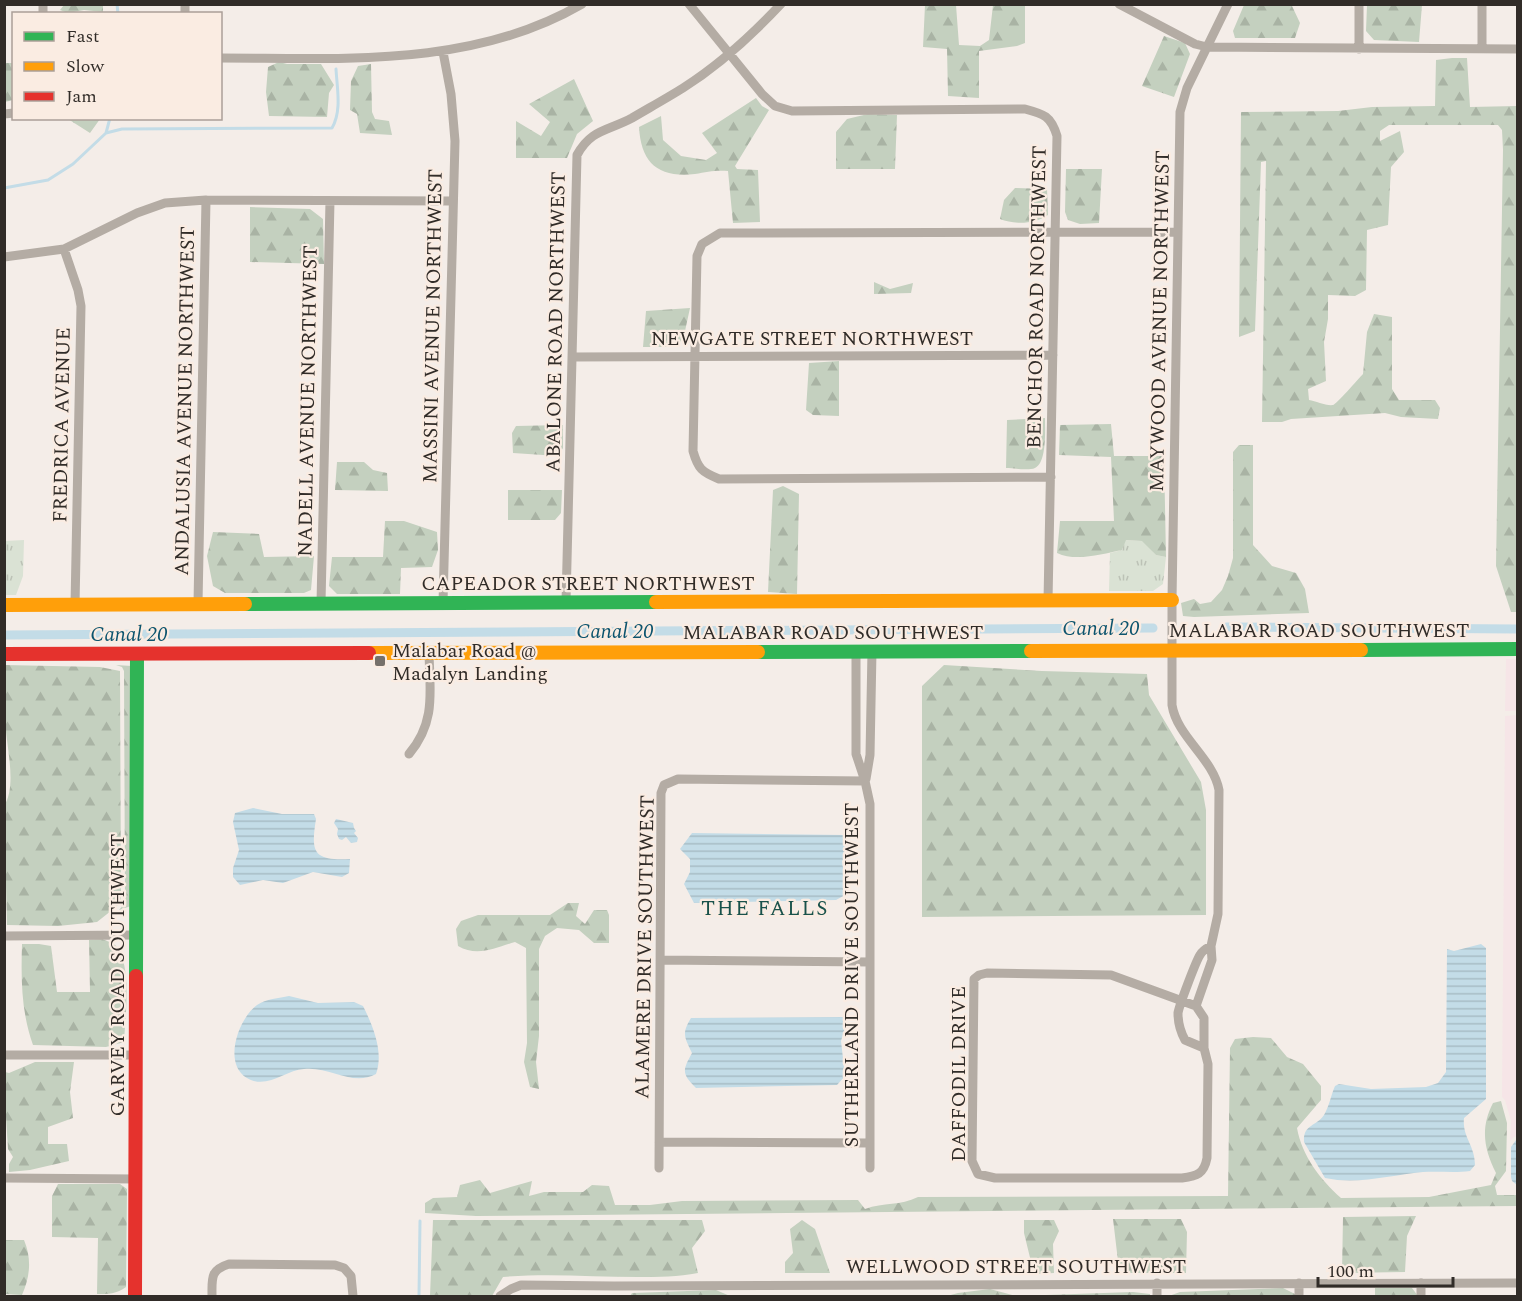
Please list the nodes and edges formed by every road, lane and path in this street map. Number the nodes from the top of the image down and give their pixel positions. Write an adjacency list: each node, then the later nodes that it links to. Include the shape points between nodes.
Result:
1 (582, 4): 12 (street, via 525,31)
2 (689, 4): 13 (street, BENCHOR ROAD NORTHWEST)
3 (781, 4): 13 (street, ABALONE ROAD NORTHWEST)
4 (1119, 4): 8 (street)
5 (1228, 4): 8 (street, MAYWOOD AVENUE NORTHWEST)
6 (1359, 4): 9 (street)
7 (1482, 4): 10 (street)
8 (1207, 47): 9 (street); 19 (street, MAYWOOD AVENUE NORTHWEST, via 1180,112)
9 (1359, 49): 10 (street)
10 (1482, 49): 11 (street)
11 (1518, 49)
12 (443, 52): 14 (street, via 409,57); 17 (street, MASSINI AVENUE NORTHWEST, via 451,94)
13 (729, 53): 18 (street, BENCHOR ROAD NORTHWEST, via 775,106 792,111 1025,109 1041,113 1053,123 1057,136); 24 (street, ABALONE ROAD NORTHWEST, via 685,87 629,120 594,135 577,156)
14 (222, 58)
15 (206, 200): 16 (street); 20 (street, via 165,203); 29 (street, ANDALUSIA AVENUE NORTHWEST)
16 (330, 201): 17 (street); 30 (street, NADELL AVENUE NORTHWEST)
17 (453, 201): 31 (street, MASSINI AVENUE NORTHWEST)
18 (1055, 232): 19 (street); 22 (street, BENCHOR ROAD NORTHWEST); 23 (street, via 720,233 702,244 697,256)
19 (1178, 232): 27 (street, MAYWOOD AVENUE NORTHWEST)
20 (64, 249): 21 (street); 32 (street, FREDRICA AVENUE, via 81,306)
21 (4, 257)
22 (1053, 355): 23 (street, NEWGATE STREET NORTHWEST); 25 (street, BENCHOR ROAD NORTHWEST)
23 (695, 356): 24 (street, NEWGATE STREET NORTHWEST); 25 (street, via 693,451 697,465 719,479)
24 (572, 357): 28 (street, ABALONE ROAD NORTHWEST)
25 (1052, 477): 26 (street, BENCHOR ROAD NORTHWEST)
26 (1048, 600): 27 (street, CAPEADOR STREET NORTHWEST); 28 (street, CAPEADOR STREET NORTHWEST)
27 (1172, 600): 35 (street, MAYWOOD AVENUE NORTHWEST)
28 (566, 602): 31 (street, CAPEADOR STREET NORTHWEST)
29 (198, 603): 30 (street, CAPEADOR STREET NORTHWEST); 32 (street, CAPEADOR STREET NORTHWEST)
30 (321, 603): 31 (street, CAPEADOR STREET NORTHWEST)
31 (443, 603)
32 (75, 604): 33 (street, CAPEADOR STREET NORTHWEST)
33 (4, 605)
34 (1518, 649): 35 (street, MALABAR ROAD SOUTHWEST)
35 (1173, 650): 37 (street, MALABAR ROAD SOUTHWEST); 45 (street, MAYWOOD AVENUE NORTHWEST, via 1174,718 1213,774 1219,790 1218,914)
36 (856, 651): 37 (street, MALABAR ROAD SOUTHWEST); 38 (street, MALABAR ROAD SOUTHWEST); 42 (street, SUTHERLAND DRIVE SOUTHWEST, via 856,754)
37 (872, 651): 42 (street, SUTHERLAND DRIVE SOUTHWEST, via 870,755)
38 (429, 653): 40 (street, MALABAR ROAD SOUTHWEST); 41 (street, via 428,723)
39 (4, 654): 40 (street, MALABAR ROAD SOUTHWEST)
40 (137, 654): 43 (street, GARVEY ROAD SOUTHWEST)
41 (409, 754)
42 (865, 781): 46 (street, ALAMERE DRIVE SOUTHWEST, via 678,779 664,785); 47 (street, SUTHERLAND DRIVE SOUTHWEST, via 870,804)
43 (137, 935): 44 (street); 52 (street, GARVEY ROAD SOUTHWEST)
44 (4, 936)
45 (1210, 946): 48 (street, via 1199,956); 49 (street, via 1212,960)
46 (660, 960): 47 (street); 53 (street, ALAMERE DRIVE SOUTHWEST)
47 (870, 962): 54 (street, SUTHERLAND DRIVE SOUTHWEST)
48 (1182, 1001): 49 (street, DAFFODIL DRIVE); 50 (street, via 1178,1010 1180,1032 1185,1040); 50 (street, DAFFODIL DRIVE, via 1111,975 987,973 974,979 974,1168 978,1174 995,1178 1182,1178 1202,1173 1207,1158 1208,1064)
49 (1196, 1006): 50 (street, DAFFODIL DRIVE, via 1204,1018)
50 (1204, 1048)
51 (4, 1055): 52 (street)
52 (136, 1055): 58 (street, GARVEY ROAD SOUTHWEST)
53 (659, 1142): 54 (street); 55 (street, ALAMERE DRIVE SOUTHWEST)
54 (870, 1143): 56 (street, SUTHERLAND DRIVE SOUTHWEST)
55 (659, 1168)
56 (870, 1168)
57 (4, 1178): 58 (street)
58 (136, 1179): 65 (street, GARVEY ROAD SOUTHWEST)
59 (1518, 1282): 62 (street, WELLWOOD STREET SOUTHWEST)
60 (1157, 1283): 61 (street, WELLWOOD STREET SOUTHWEST); 63 (street, WELLWOOD STREET SOUTHWEST); 70 (street)
61 (1299, 1283): 62 (street, WELLWOOD STREET SOUTHWEST); 71 (street)
62 (1421, 1283): 72 (street)
63 (740, 1286): 64 (street, WELLWOOD STREET SOUTHWEST); 69 (street)
64 (614, 1291): 68 (street, WELLWOOD STREET SOUTHWEST, via 533,1285 516,1287)
65 (135, 1296)
66 (212, 1296): 67 (street, via 213,1274 230,1264 335,1265 351,1276)
67 (353, 1296)
68 (500, 1296)
69 (740, 1296)
70 (1157, 1296)
71 (1299, 1296)
72 (1421, 1296)

